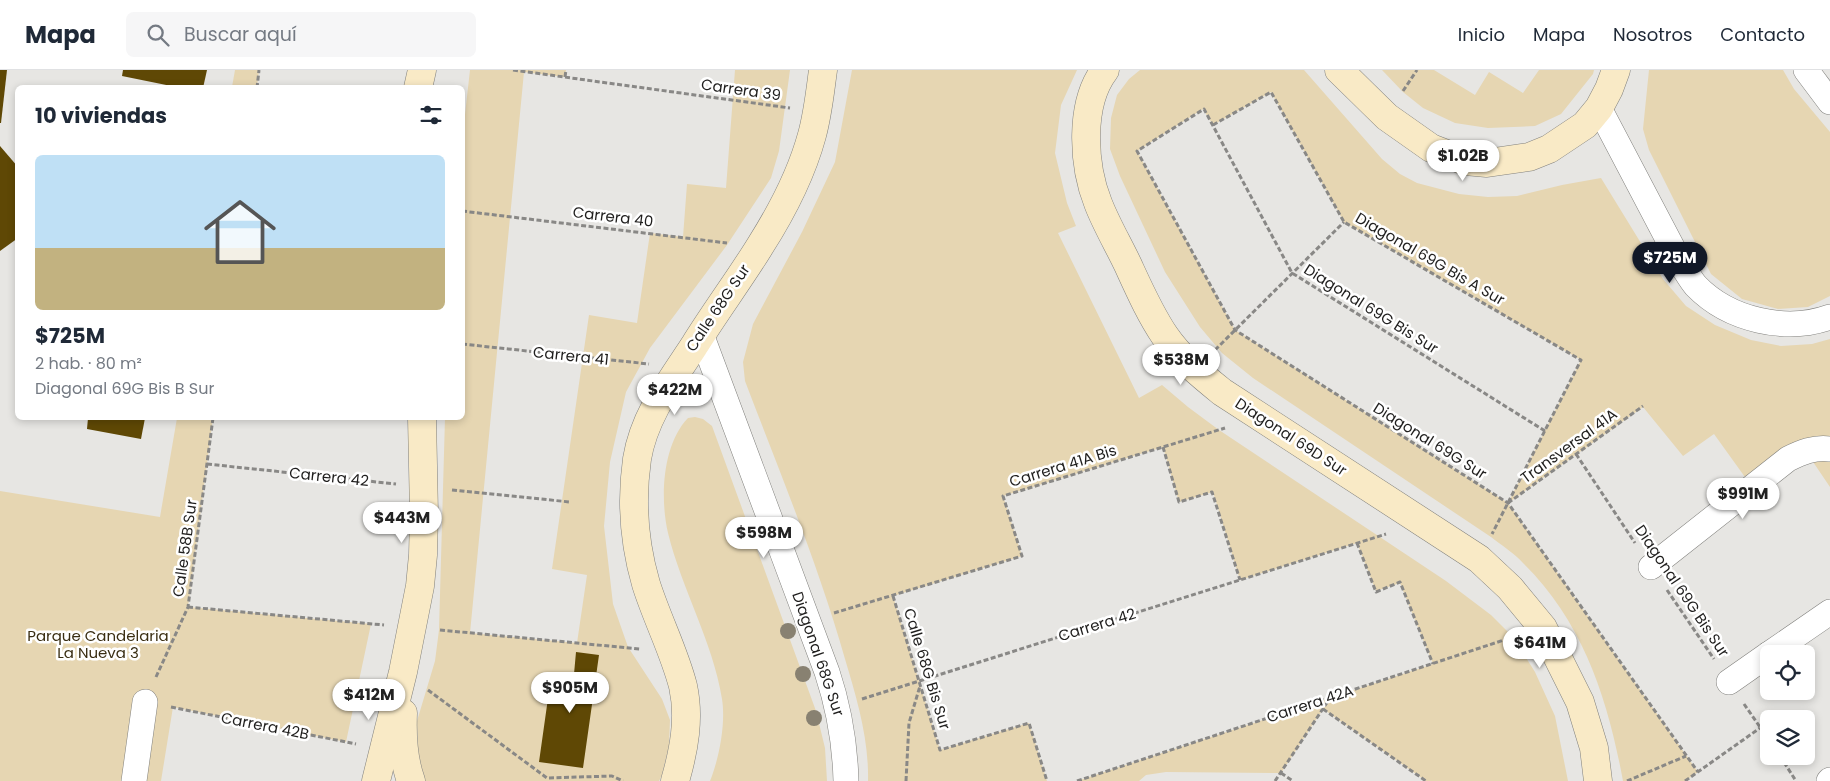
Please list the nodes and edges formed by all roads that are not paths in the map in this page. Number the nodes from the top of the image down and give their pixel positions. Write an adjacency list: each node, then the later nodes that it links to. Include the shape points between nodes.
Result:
1 (422, 70): 7 (street)
2 (823, 70): 11 (street, Calle 68G Sur, via 812,136 778,217)
3 (1339, 70): 9 (street, via 1387,117 1431,148 1465,161 1486,163 1529,157 1549,149 1585,125)
4 (1616, 70): 9 (street)
5 (1806, 70): 8 (street)
6 (1101, 77): 26 (street, Diagonal 69D Sur, via 1090,101 1086,127 1088,162 1097,202 1150,312 1166,337 1195,370 1222,392 1479,559 1510,588 1543,628 1580,702 1594,748)
7 (419, 85)
8 (1830, 102)
9 (1599, 108): 10 (street, via 1681,264 1697,286 1715,301 1760,321 1781,324)
10 (1829, 321)
11 (701, 334): 24 (street, Calle 68G Sur, via 662,394 646,426 634,494 640,561 683,687 686,734); 25 (street, Diagonal 68G Sur, via 838,706)
12 (422, 420): 18 (street, via 424,555)
13 (1830, 449): 14 (street, via 1805,450 1788,459)
14 (1651, 567)
15 (1830, 612): 16 (street)
16 (1782, 645)
17 (1760, 660): 19 (street)
18 (403, 672): 22 (street); 23 (street, via 403,744)
19 (1729, 682)
20 (145, 702): 21 (street)
21 (134, 781)
22 (376, 781)
23 (411, 781)
24 (675, 781)
25 (846, 781)
26 (1598, 781)

